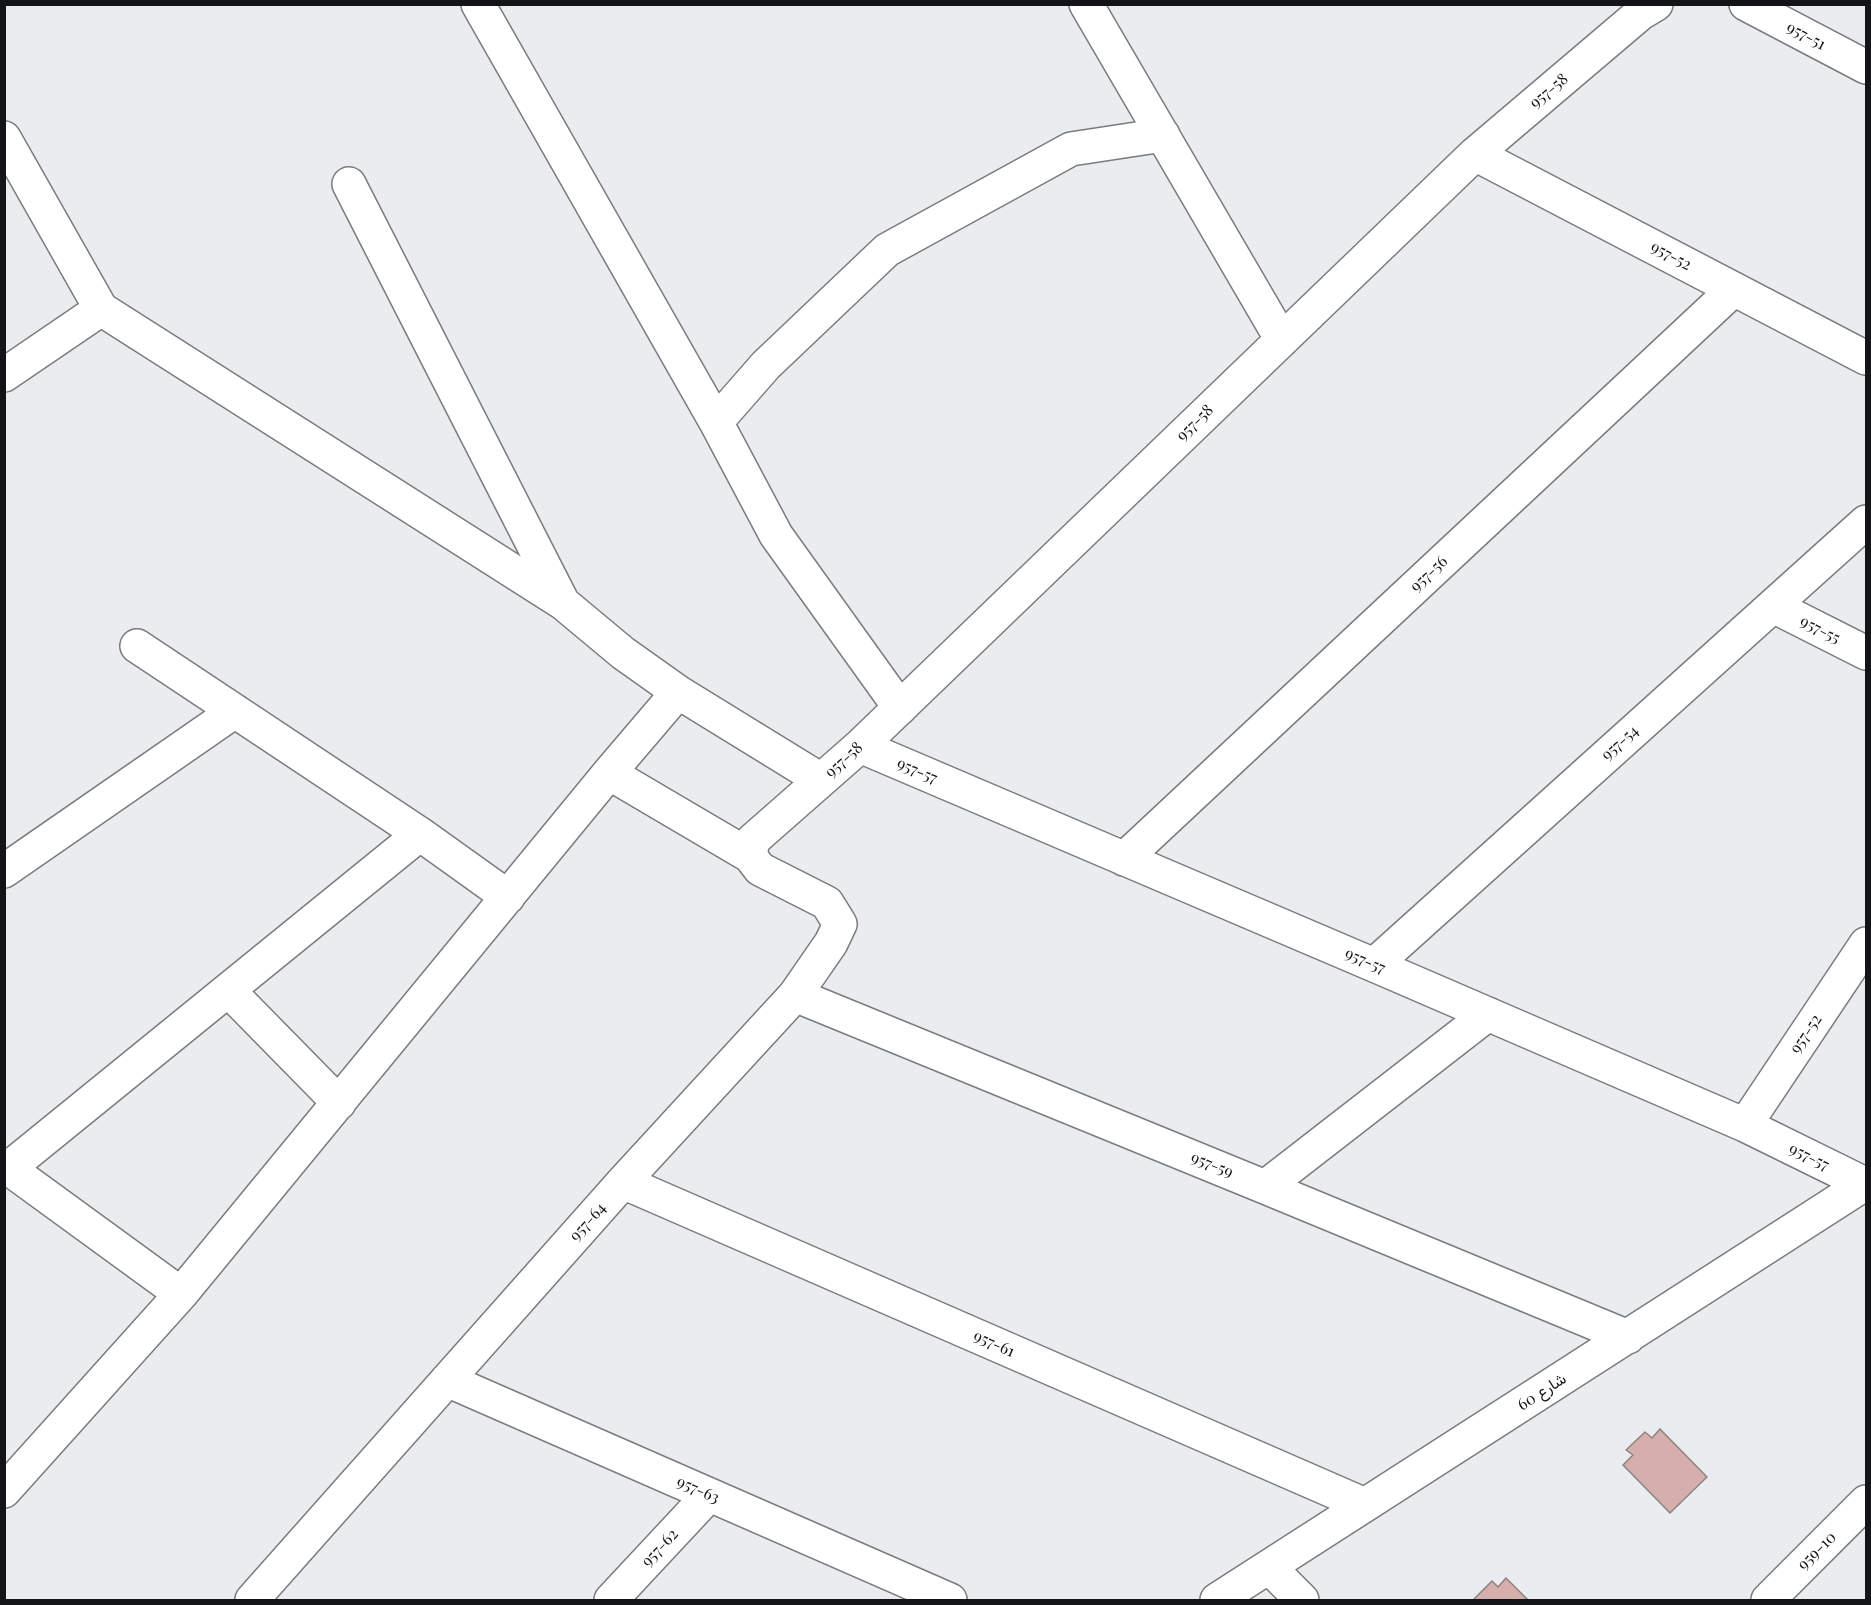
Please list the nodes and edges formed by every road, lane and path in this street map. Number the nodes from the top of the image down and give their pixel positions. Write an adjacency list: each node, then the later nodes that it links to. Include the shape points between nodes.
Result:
1 (478, 4): 15 (street)
2 (1086, 4): 6 (street)
3 (1656, 4): 8 (street, 957-58)
4 (1754, 6): 5 (street, 957-51)
5 (1866, 68)
6 (1162, 135): 12 (street); 15 (street, via 1071,149 887,250 766,365)
7 (4, 138): 11 (street)
8 (1475, 154): 10 (street, 957-52); 12 (street, 957-58)
9 (349, 184): 17 (street)
10 (1734, 289): 13 (street, 957-52); 29 (street, 957-56)
11 (101, 309): 14 (street); 17 (street)
12 (1282, 340): 22 (street, 957-58)
13 (1866, 358)
14 (4, 375)
15 (716, 422): 22 (street, via 776,535)
16 (1866, 522): 18 (street, 957-54)
17 (563, 603): 21 (street)
18 (1773, 606): 20 (street, 957-55); 33 (street, 957-54)
19 (137, 646): 23 (street)
20 (1866, 653)
21 (678, 692): 25 (street); 26 (street)
22 (900, 708): 24 (street, 957-58)
23 (235, 711): 27 (street); 30 (street)
24 (860, 746): 26 (street, 957-58); 29 (street, 957-57)
25 (609, 773): 28 (street); 31 (street)
26 (821, 780): 28 (street, 957-58, via 753,840)
27 (420, 834): 31 (street); 34 (street)
28 (750, 856): 35 (street, 957-64, via 760,869 826,903 840,924)
29 (1124, 859): 33 (street, 957-57)
30 (4, 871)
31 (508, 897): 37 (street)
32 (1866, 944): 38 (street, 957-52)
33 (1374, 964): 36 (street, 957-57)
34 (229, 990): 37 (street); 39 (street)
35 (795, 995): 40 (street, 957-64); 42 (street, 957-59)
36 (1488, 1014): 38 (street, 957-57); 42 (street)
37 (339, 1103): 43 (street)
38 (1745, 1125): 41 (street, 957-57)
39 (7, 1166): 43 (street)
40 (624, 1182): 45 (street, 957-64); 49 (street, 957-61)
41 (1866, 1184): 44 (street, شارع 60)
42 (1265, 1187): 44 (street, 957-59)
43 (181, 1294): 46 (street)
44 (1628, 1337): 49 (street, شارع 60)
45 (447, 1380): 47 (street, 957-63); 51 (street, 957-64)
46 (4, 1491)
47 (709, 1495): 52 (street, 957-62); 53 (street, 957-63)
48 (1866, 1502): 56 (street, 959-10)
49 (1365, 1505): 50 (street, شارع 60)
50 (1269, 1567): 54 (street, شارع 60); 55 (street)
51 (252, 1600)
52 (611, 1600)
53 (946, 1600)
54 (1217, 1600)
55 (1302, 1600)
56 (1768, 1600)

